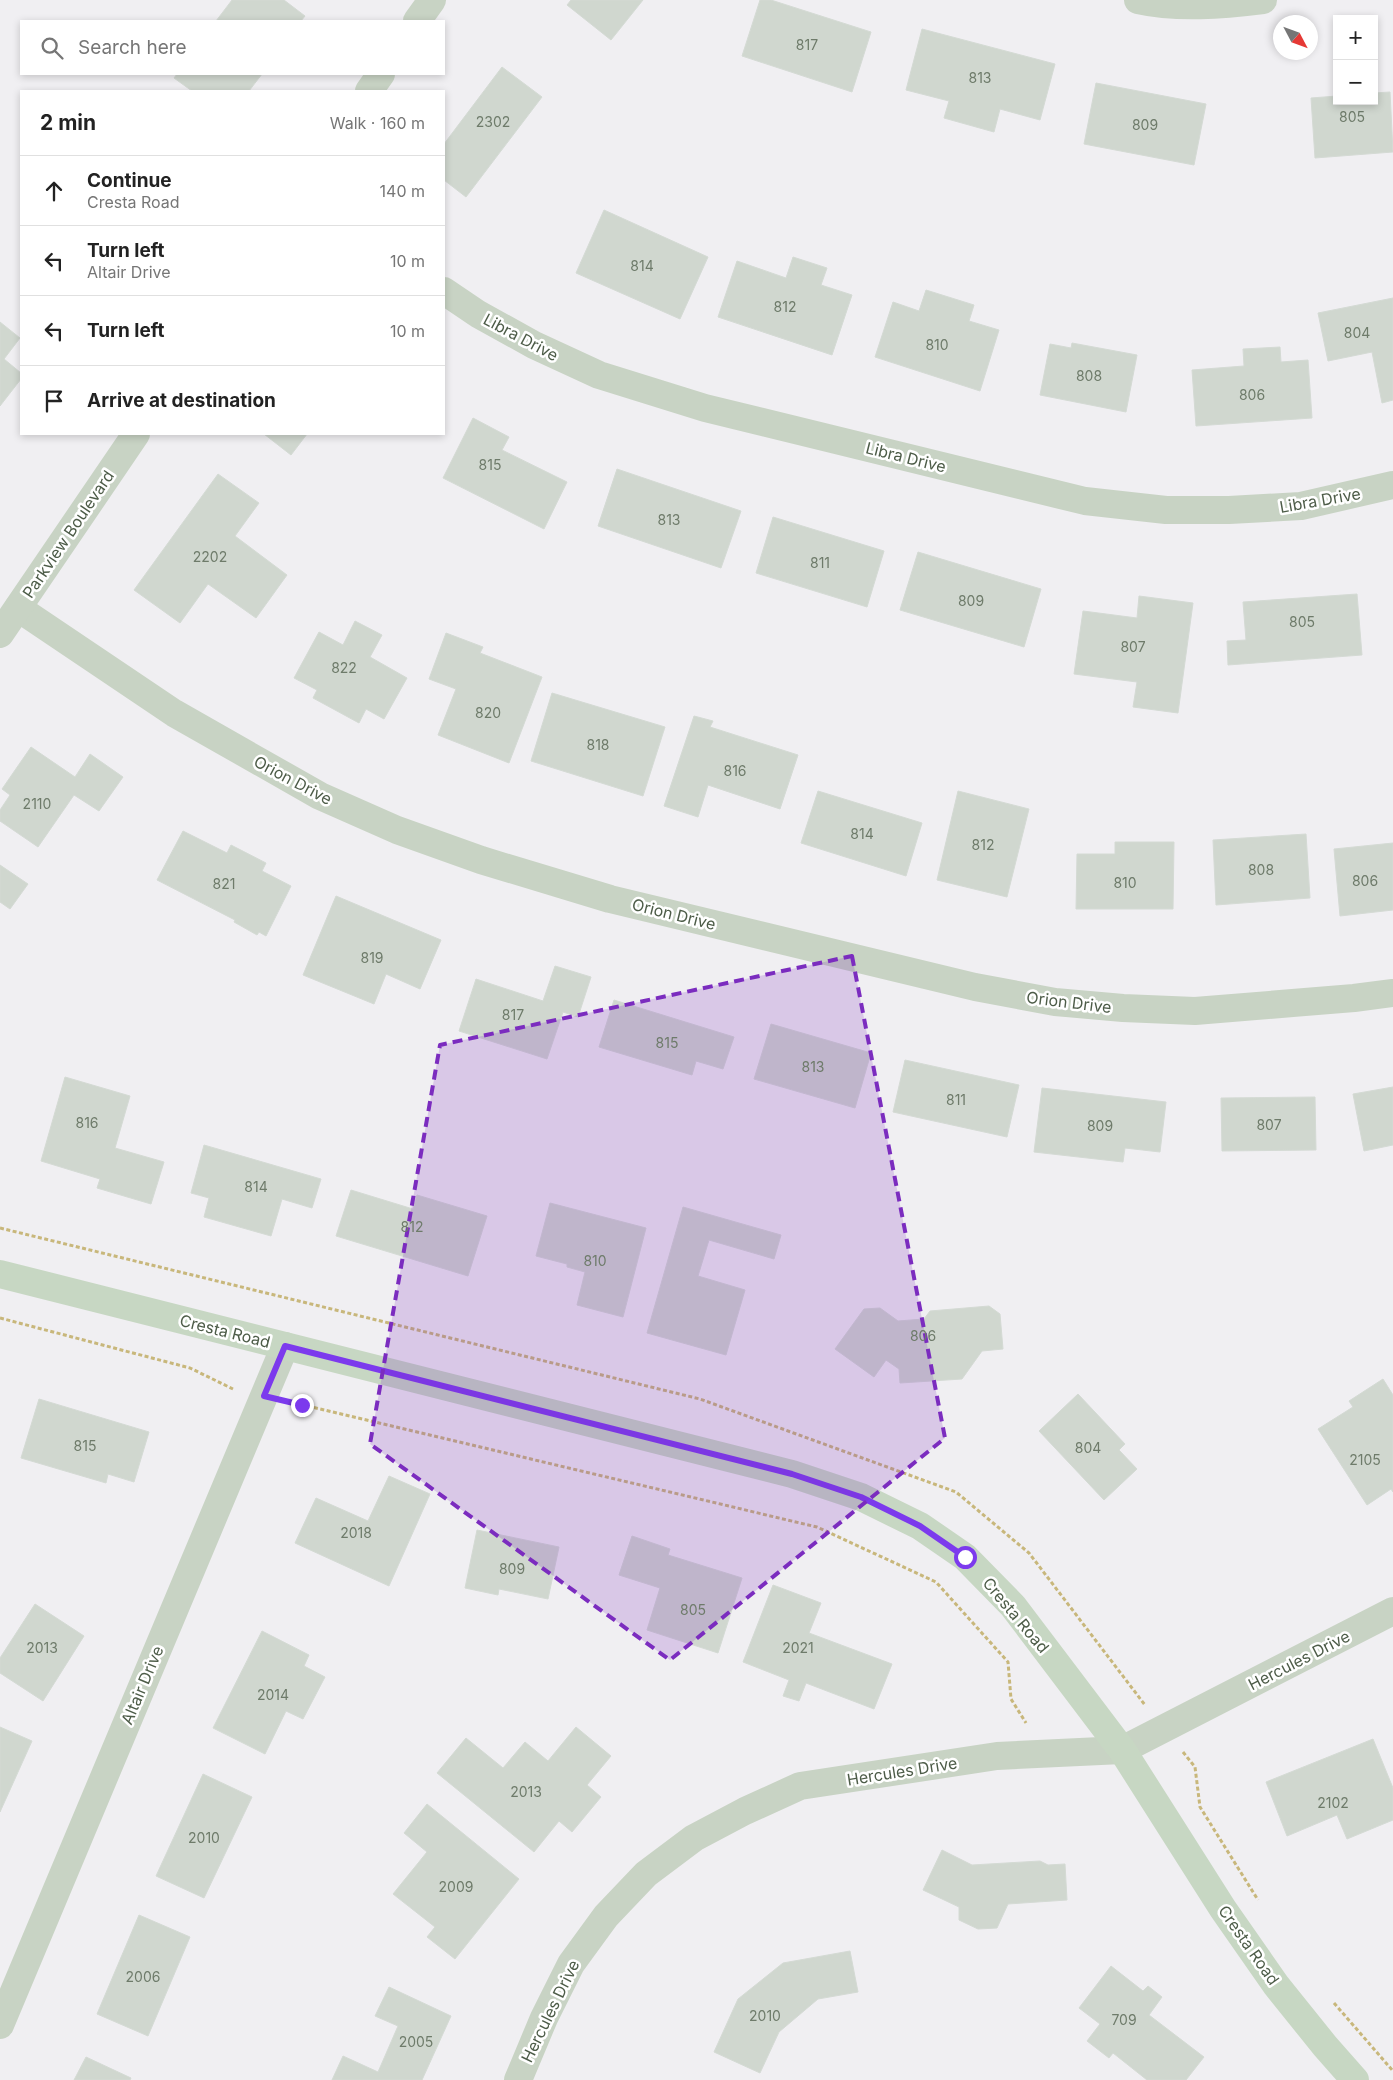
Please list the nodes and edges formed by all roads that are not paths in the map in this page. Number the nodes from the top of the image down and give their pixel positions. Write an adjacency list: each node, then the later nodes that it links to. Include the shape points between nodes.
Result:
1 (432, 0): 4 (street)
2 (1138, 0): 3 (street, via 1193,5)
3 (1263, 0)
4 (419, 20)
5 (380, 75): 6 (street)
6 (370, 90)
7 (445, 292): 9 (street, Libra Drive, via 534,345 599,375 705,408 1085,501 1166,510 1229,510 1301,506)
8 (135, 435): 10 (street, Parkview Boulevard)
9 (1393, 485)
10 (18, 608): 11 (street, Parkview Boulevard); 12 (street, Orion Drive, via 174,713 320,796 397,830 481,860 610,899 975,987 1055,1002 1196,1011)
11 (0, 634)
12 (1393, 993)
13 (0, 1274): 14 (main road, Cresta Road)
14 (285, 1346): 16 (main road, Cresta Road, via 782,1472 861,1497 920,1526 965,1557 1013,1606); 17 (street, Altair Drive)
15 (1393, 1611): 16 (street, Hercules Drive)
16 (1122, 1750): 18 (street, Hercules Drive, via 997,1756 800,1786 694,1838 646,1874 606,1916 571,1964); 19 (main road, Cresta Road, via 1223,1909 1266,1970 1324,2046)
17 (0, 2025)
18 (518, 2080)
19 (1355, 2080)

